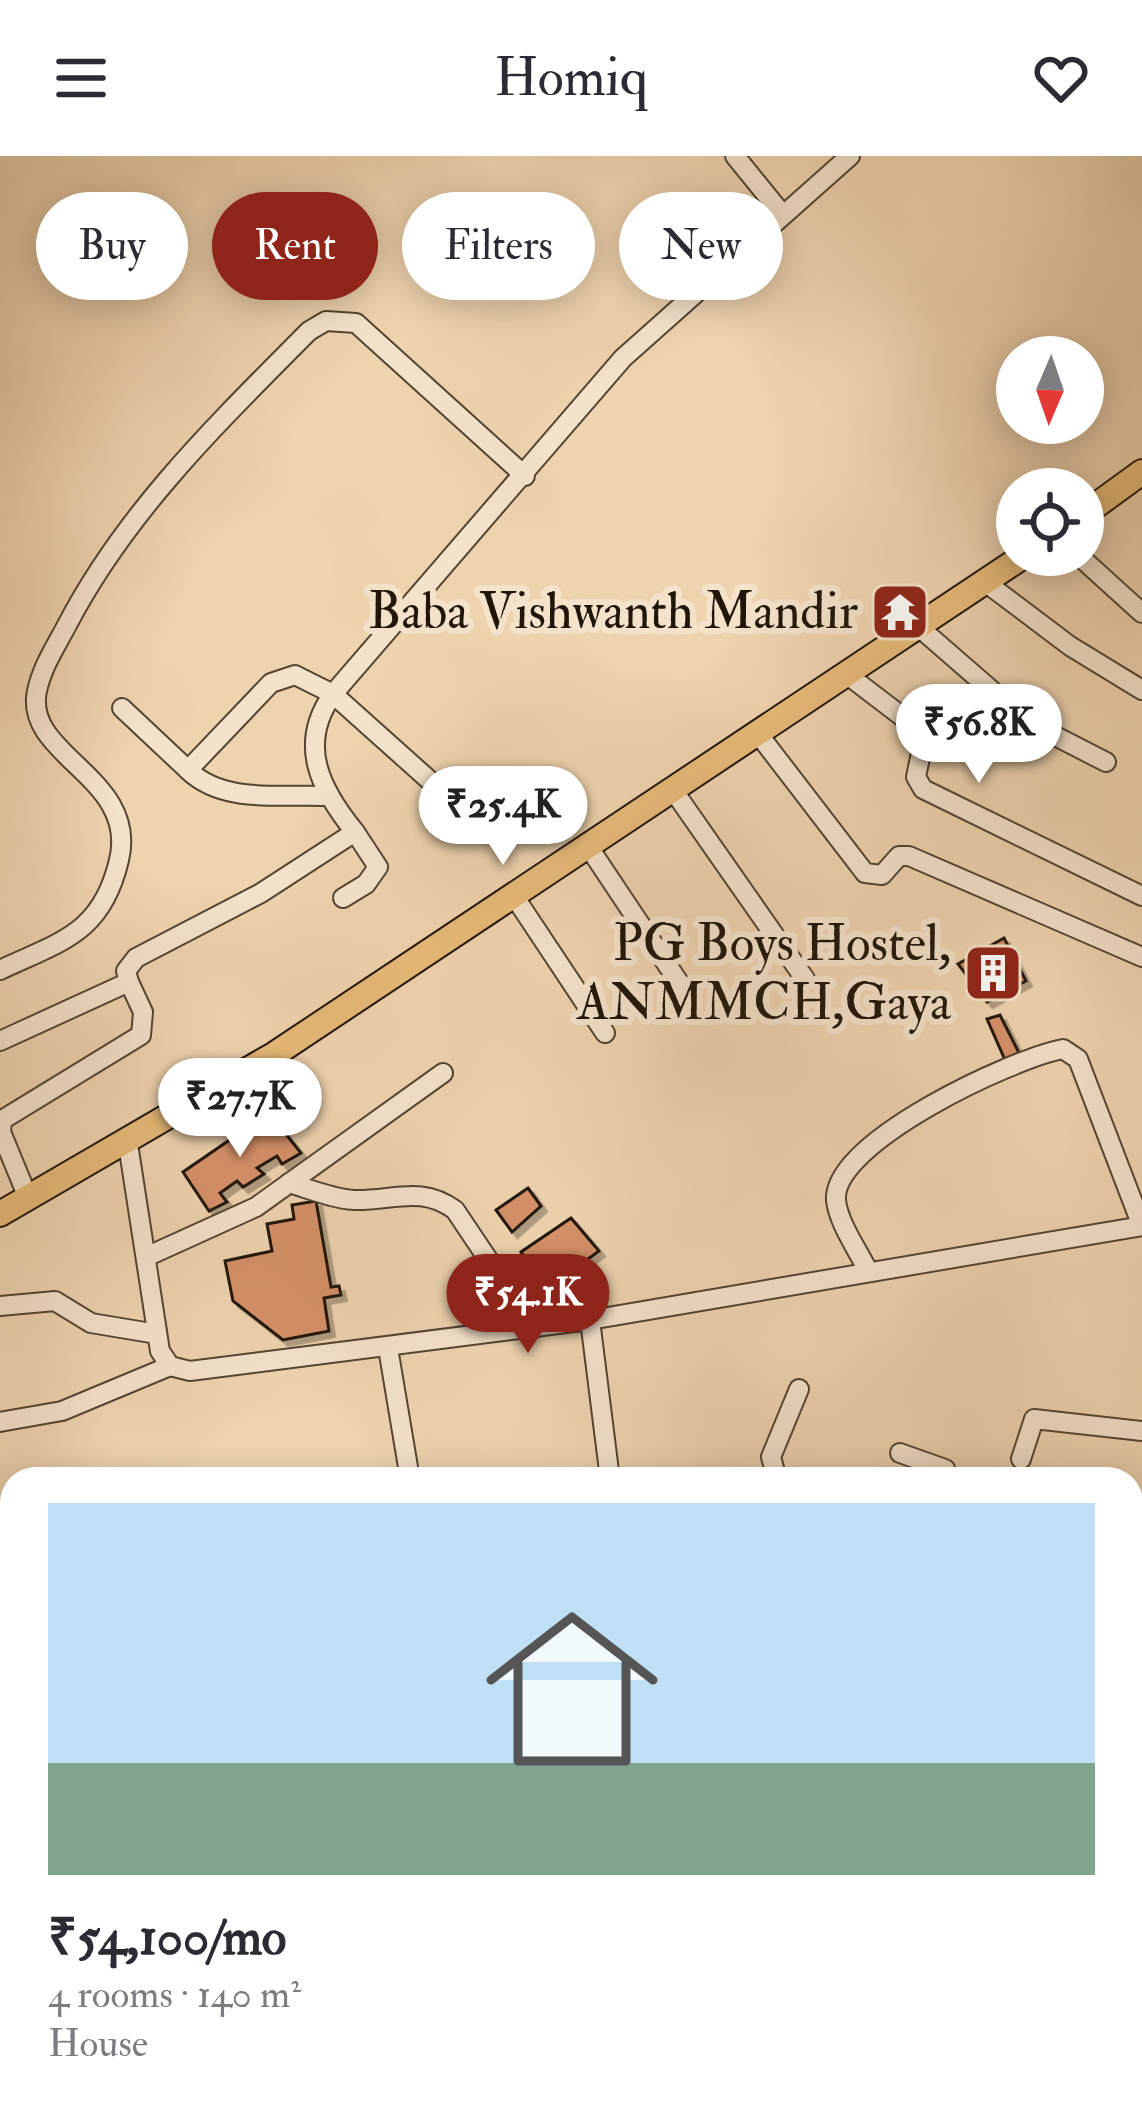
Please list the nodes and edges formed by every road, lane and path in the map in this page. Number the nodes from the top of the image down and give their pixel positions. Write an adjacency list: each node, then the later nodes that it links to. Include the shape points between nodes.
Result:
1 (735, 156): 3 (street)
2 (850, 156): 4 (street)
3 (764, 192)
4 (783, 213)
5 (684, 300): 7 (street)
6 (1142, 472): 8 (main road)
7 (525, 476): 16 (street); 30 (street, via 356,323 326,321 309,332 131,520 44,667 38,719 104,789 119,817 122,849 100,913 76,934)
8 (1104, 499)
9 (996, 576): 11 (main road)
10 (1101, 576): 12 (street)
11 (986, 583): 13 (main road); 15 (street)
12 (1142, 613)
13 (920, 628): 14 (main road); 19 (street, via 1028,722)
14 (849, 676): 18 (main road); 27 (street, via 926,734 916,777 923,788)
15 (1142, 690)
16 (333, 694): 20 (street, via 309,679 281,677); 22 (street, via 315,728); 23 (street)
17 (122, 708): 20 (street)
18 (759, 735): 21 (main road); 29 (street, via 865,873 882,875 898,856 909,856)
19 (1106, 763)
20 (188, 770): 22 (street, via 201,784 231,793)
21 (673, 790): 25 (main road); 31 (street)
22 (326, 796): 24 (street)
23 (448, 796)
24 (355, 832): 28 (street, via 378,867); 32 (street, via 136,958)
25 (588, 846): 26 (main road); 33 (street)
26 (514, 896): 34 (street); 37 (main road)
27 (1142, 896)
28 (343, 898)
29 (1142, 957)
30 (0, 970)
31 (805, 979)
32 (128, 982): 35 (street); 39 (street, via 143,1012 142,1035 2,1120)
33 (686, 993)
34 (604, 1033)
35 (0, 1041)
36 (443, 1073): 38 (street)
37 (128, 1144): 39 (main road); 42 (street)
38 (289, 1183): 42 (street, via 256,1207); 46 (street, via 351,1200 419,1193 441,1200)
39 (29, 1200): 40 (main road)
40 (0, 1214)
41 (1142, 1226): 43 (street); 43 (street, via 1078,1059 1063,1049 921,1107 843,1179 836,1201)
42 (148, 1256): 47 (street)
43 (867, 1269): 45 (street)
44 (0, 1306): 47 (street, via 55,1301 91,1323)
45 (590, 1320): 46 (street); 56 (street)
46 (534, 1328): 48 (street)
47 (157, 1334): 49 (street)
48 (388, 1348): 49 (street, via 212,1372); 55 (street)
49 (170, 1366): 51 (street, via 62,1411)
50 (800, 1389): 57 (street)
51 (0, 1422)
52 (1142, 1431): 54 (street, via 1034,1419)
53 (900, 1453): 58 (street)
54 (1021, 1459)
55 (408, 1467)
56 (608, 1467)
57 (774, 1467)
58 (939, 1467)

